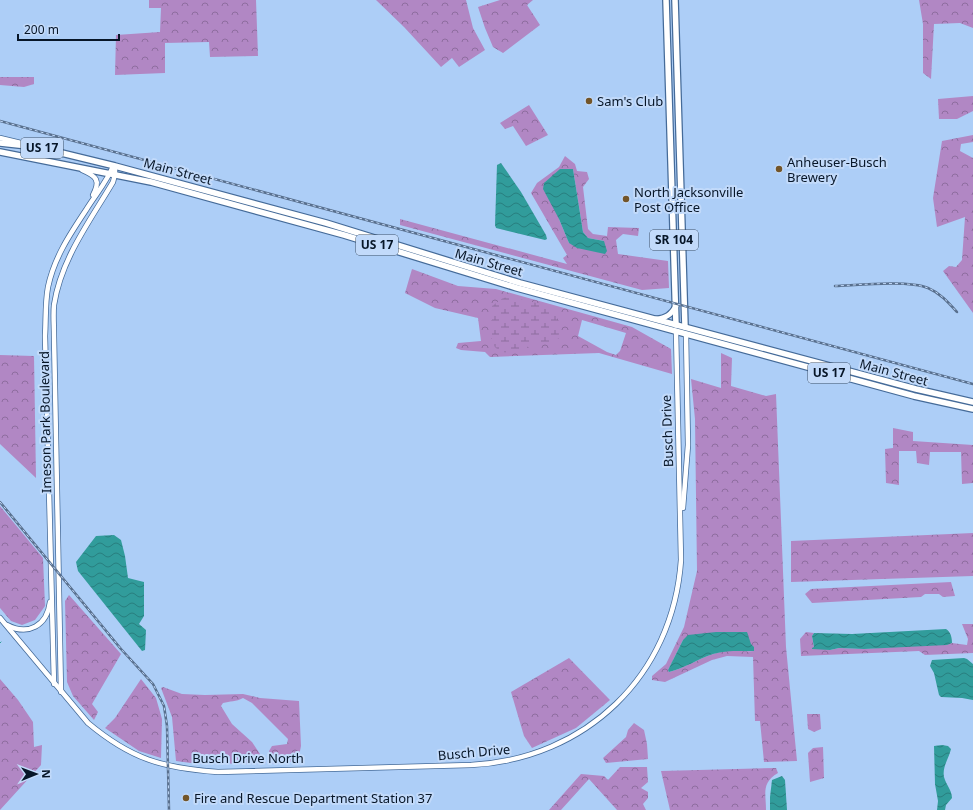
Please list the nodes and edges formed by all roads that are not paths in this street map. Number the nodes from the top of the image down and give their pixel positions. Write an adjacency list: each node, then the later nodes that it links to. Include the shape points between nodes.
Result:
1 (666, 0): 11 (main road, SR 104)
2 (675, 0): 14 (main road, SR 104)
3 (0, 138): 5 (street)
4 (0, 143): 5 (main road, Main Street / US 17)
5 (28, 145): 8 (main road, Main Street / US 17)
6 (0, 152): 7 (main road, Main Street / US 17)
7 (75, 166): 9 (main road, Main Street / US 17); 10 (street, via 96,178 95,192)
8 (114, 166): 9 (street, Imeson Park Boulevard); 12 (main road, Main Street / US 17, via 333,225 485,272)
9 (113, 174): 10 (street, Imeson Park Boulevard); 15 (main road, Main Street / US 17, via 338,233 476,277); 24 (street, Imeson Park Boulevard, via 113,182 65,264 54,305)
10 (86, 210): 20 (street, Imeson Park Boulevard, via 60,253 52,271 48,294 45,336)
11 (676, 306): 12 (main road, via 667,317); 13 (main road, SR 104)
12 (653, 319): 13 (main road, Main Street / US 17)
13 (676, 325): 14 (main road, Main Street / US 17); 15 (main road, SR 104)
14 (686, 327): 16 (main road, SR 104); 17 (main road, Main Street / US 17)
15 (676, 331): 16 (main road, Main Street / US 17); 19 (street, Busch Drive)
16 (686, 334): 18 (main road, Main Street / US 17); 19 (street, Busch Drive, via 688,445)
17 (973, 402)
18 (973, 409)
19 (681, 530): 25 (street, Busch Drive, via 677,592 666,630 638,679 612,708 575,736 522,758 486,764)
20 (52, 590): 22 (street, via 47,614 37,626 19,629); 23 (street, Imeson Park Boulevard)
21 (0, 618): 22 (street, Busch Drive North)
22 (5, 624): 23 (street, Busch Drive North)
23 (54, 684): 24 (street, Busch Drive North)
24 (61, 692): 25 (street, Busch Drive North, via 88,722 108,739 139,757 168,766 218,772)
25 (414, 767)

